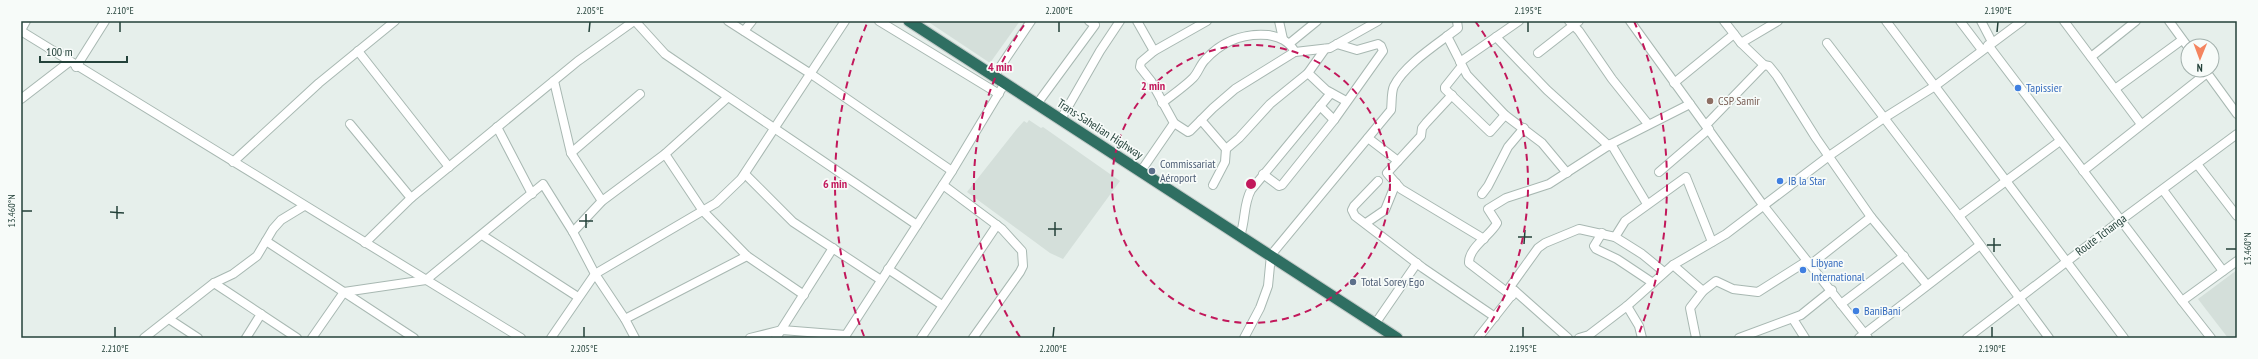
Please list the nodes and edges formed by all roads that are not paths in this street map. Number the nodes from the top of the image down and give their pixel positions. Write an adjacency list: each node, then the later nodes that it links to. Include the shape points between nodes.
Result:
1 (26, 21): 31 (street)
2 (105, 21): 49 (street)
3 (395, 21): 44 (street)
4 (634, 21): 57 (street); 67 (street, via 666,54)
5 (728, 21): 32 (street)
6 (752, 21): 32 (street)
7 (845, 21): 53 (street)
8 (879, 21): 64 (street)
9 (909, 21): 54 (highway, Trans-Sahelian Highway)
10 (1031, 21): 54 (street)
11 (1089, 21): 70 (street, via 1095,25)
12 (1120, 21): 76 (street)
13 (1138, 21): 45 (street)
14 (1207, 21): 45 (street)
15 (1279, 21): 37 (street)
16 (1317, 21): 37 (street)
17 (1378, 21): 41 (street)
18 (1457, 21): 34 (street, via 1458,28)
19 (1519, 21): 35 (street)
20 (1630, 21): 59 (street)
21 (1724, 21): 33 (street)
22 (1778, 21): 39 (street)
23 (1886, 21): 60 (street)
24 (1960, 21): 42 (street)
25 (1981, 21): 42 (street)
26 (2022, 21): 42 (street)
27 (2064, 21): 48 (street)
28 (2136, 21): 48 (street)
29 (2169, 21): 36 (street)
30 (1574, 22): 47 (street); 81 (street)
31 (21, 31): 49 (street)
32 (744, 31): 53 (street)
33 (1734, 34): 39 (street); 59 (street)
34 (1447, 36): 50 (street); 87 (street, via 1410,67 1394,86 1391,110)
35 (1496, 36): 50 (street); 90 (street, via 1547,90)
36 (2181, 38)
37 (1287, 41): 46 (street); 69 (street, via 1256,35 1231,40 1217,48 1204,60 1194,77)
38 (2180, 41): 61 (street)
39 (1741, 43): 51 (street)
40 (1827, 43): 75 (street)
41 (1337, 44): 43 (street); 68 (street, via 1357,50 1378,44 1383,49)
42 (1988, 46): 60 (street); 89 (street)
43 (1325, 49): 46 (street); 52 (street)
44 (358, 51): 96 (street, via 319,82); 98 (street)
45 (1154, 51): 69 (street, via 1141,62 1140,67 1151,80)
46 (1295, 52): 77 (street, via 1235,89)
47 (1538, 53)
48 (2091, 57): 61 (street)
49 (72, 64): 66 (street); 96 (street)
50 (1461, 65): 65 (street, via 1445,87); 74 (street)
51 (1764, 65): 84 (street); 94 (street, via 1769,66 1777,76)
52 (1308, 73): 62 (street); 91 (street, via 1270,104)
53 (811, 74): 86 (street); 99 (street)
54 (994, 76): 58 (highway, Trans-Sahelian Highway)
55 (2198, 78): 82 (street)
56 (2210, 78): 73 (street)
57 (554, 81): 83 (street); 92 (street)
58 (1005, 83): 64 (street); 70 (highway, Trans-Sahelian Highway)
59 (1674, 83): 71 (street)
60 (1935, 86): 75 (street); 107 (street)
61 (2115, 89): 82 (street)
62 (1331, 93): 68 (street); 72 (street)
63 (640, 94): 92 (street)
64 (999, 94): 99 (street)
65 (1452, 95): 74 (street, via 1490,132); 95 (street, via 1426,123 1421,136)
66 (22, 98)
67 (727, 98): 86 (street); 93 (street)
68 (1346, 101): 78 (street)
69 (1162, 103): 79 (street)
70 (1037, 104): 76 (highway, Trans-Sahelian Highway)
71 (1690, 104): 81 (street); 84 (street)
72 (1320, 106): 78 (street); 105 (street)
73 (2237, 114)
74 (1505, 115): 85 (street)
75 (1884, 118): 94 (street); 120 (street)
76 (1061, 119): 100 (highway, Trans-Sahelian Highway)
77 (1201, 120): 79 (street, via 1189,132); 91 (street)
78 (1334, 120): 105 (street, via 1282,185 1279,186)
79 (1174, 123): 100 (street)
80 (350, 124): 114 (street)
81 (1648, 124): 90 (street)
82 (2141, 124): 101 (street)
83 (497, 127): 98 (street); 112 (street)
84 (1708, 127): 102 (street); 117 (street)
85 (1524, 128): 103 (street, via 1542,143); 113 (street, via 1508,146)
86 (774, 130): 104 (street); 125 (street)
87 (1368, 138): 95 (street); 138 (street)
88 (2236, 139): 97 (street, Route Tchanga)
89 (2060, 140): 101 (street); 107 (street)
90 (1610, 145): 103 (street); 116 (street)
91 (1226, 149): 110 (street, via 1225,162)
92 (571, 153): 115 (street)
93 (665, 154): 115 (street); 119 (street)
94 (1829, 156): 117 (street); 122 (street)
95 (1398, 161): 108 (street, via 1387,172)
96 (233, 162): 118 (street)
97 (2197, 164): 111 (street, Route Tchanga); 121 (street)
98 (449, 166): 114 (street)
99 (952, 171): 109 (street)
100 (1141, 171): 130 (highway, Trans-Sahelian Highway)
101 (2083, 171): 123 (street)
102 (1659, 172)
103 (1567, 173): 132 (street, via 1549,184 1510,196 1489,209 1497,223)
104 (745, 174): 119 (street, via 722,199); 137 (street, via 784,214)
105 (1263, 174): 130 (street, via 1247,198 1245,222)
106 (1378, 181): 124 (street, via 1352,210 1355,216)
107 (2007, 181): 120 (street); 141 (street)
108 (1396, 183): 124 (street, via 1385,210); 132 (street, via 1406,192)
109 (943, 185): 125 (street); 126 (street)
110 (1214, 185)
111 (2163, 190): 123 (street, Route Tchanga); 147 (street)
112 (532, 194): 127 (street, via 543,184); 129 (street)
113 (1482, 194)
114 (411, 198): 135 (street)
115 (602, 201): 127 (street)
116 (1647, 204): 131 (street, via 1625,221); 134 (street, via 1686,178)
117 (1763, 205): 134 (street); 144 (street)
118 (304, 206): 133 (street, via 281,220 272,229); 135 (street)
119 (703, 211): 139 (street); 149 (street)
120 (1959, 216): 136 (street)
121 (2237, 216)
122 (1871, 217): 140 (street); 144 (street)
123 (2121, 220): 141 (street, Route Tchanga); 162 (street)
124 (1366, 223): 143 (street)
125 (917, 225): 146 (street)
126 (997, 225): 164 (street); 188 (street, via 1019,246 1024,258 1023,266)
127 (573, 232): 149 (street)
128 (1602, 233): 131 (street); 153 (street, via 1594,246 1596,249 1617,259); 158 (street, via 1579,229 1545,242 1510,287)
129 (482, 236): 150 (street); 160 (street)
130 (1240, 236): 138 (highway, Trans-Sahelian Highway)
131 (1615, 236): 148 (street)
132 (1484, 239): 158 (street, via 1469,260 1470,266)
133 (266, 241): 152 (street, via 257,256 233,274); 156 (street)
134 (1712, 242): 145 (street)
135 (365, 243): 150 (street)
136 (1980, 245): 154 (street); 161 (street)
137 (833, 248): 151 (street); 159 (street)
138 (1271, 255): 171 (highway, Trans-Sahelian Highway, via 1294,273); 189 (street, via 1268,286)
139 (747, 256): 159 (street); 168 (street)
140 (1904, 256): 154 (street); 163 (street)
141 (2067, 261): 161 (street, Route Tchanga); 200 (street)
142 (2237, 261): 147 (street)
143 (1417, 263): 167 (street); 171 (street)
144 (1808, 263): 155 (street); 157 (street, via 1758,292 1733,289 1716,281)
145 (1673, 265): 148 (street); 157 (street)
146 (888, 269): 151 (street); 164 (street)
147 (2222, 271): 162 (street)
148 (1664, 272): 153 (street)
149 (596, 274): 160 (street); 168 (street)
150 (426, 280): 156 (street); 182 (street)
151 (881, 280): 174 (street)
152 (214, 283): 166 (street); 169 (street)
153 (1653, 283): 165 (street)
154 (1927, 285): 175 (street)
155 (1832, 290): 163 (street); 170 (street, via 1803,315)
156 (344, 292): 180 (street); 181 (street)
157 (1703, 292): 195 (street, via 1690,308)
158 (1513, 294): 167 (street); 192 (street)
159 (804, 295): 172 (street)
160 (578, 298): 183 (street)
161 (2019, 298): 198 (street, Route Tchanga); 199 (street)
162 (2182, 301): 201 (street)
163 (1841, 304): 175 (street)
164 (942, 305): 187 (street)
165 (1627, 306): 193 (street, via 1589,335); 194 (street, via 1639,326)
166 (261, 314): 178 (street); 179 (street)
167 (1495, 317): 191 (street)
168 (625, 318): 184 (street)
169 (169, 319): 176 (street); 177 (street)
170 (1793, 319): 173 (street); 197 (street)
171 (1376, 324): 190 (highway, Trans-Sahelian Highway)
172 (782, 330): 174 (street); 185 (street); 186 (street)
173 (1758, 335): 196 (street)
174 (845, 336)
175 (1864, 336)
176 (144, 338)
177 (198, 338)
178 (246, 338)
179 (297, 338)
180 (312, 338)
181 (414, 338)
182 (521, 338)
183 (551, 338)
184 (634, 338)
185 (750, 338)
186 (776, 338)
187 (921, 338)
188 (973, 338)
189 (1244, 338)
190 (1397, 338)
191 (1478, 338)
192 (1568, 338)
193 (1579, 338)
194 (1642, 338)
195 (1696, 338)
196 (1739, 338)
197 (1805, 338)
198 (1968, 338)
199 (2048, 338)
200 (2124, 338)
201 (2211, 338)

